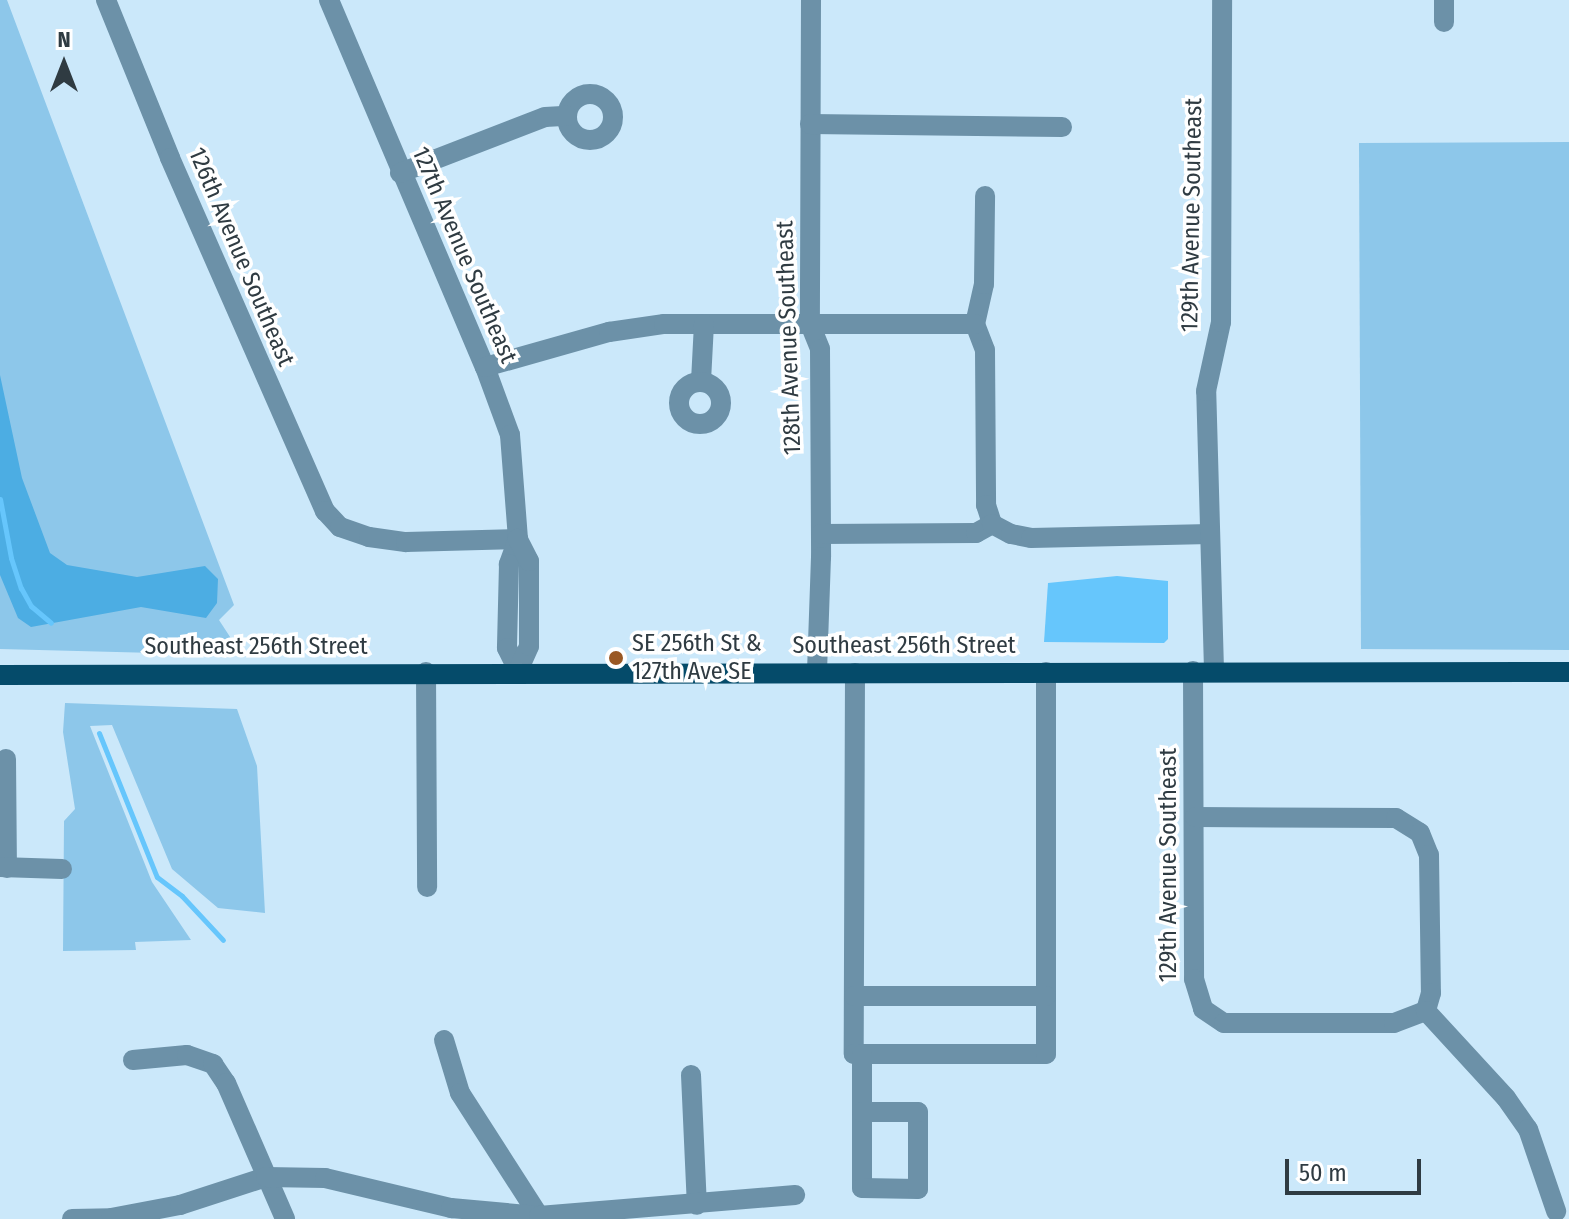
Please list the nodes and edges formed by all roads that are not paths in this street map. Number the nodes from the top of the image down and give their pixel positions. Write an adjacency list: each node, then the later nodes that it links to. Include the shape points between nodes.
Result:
1 (106, 0): 20 (street, 126th Avenue Southeast, via 325,511 340,527 369,537 406,542)
2 (329, 0): 10 (street, 127th Avenue Southeast)
3 (811, 0): 8 (street, 128th Avenue Southeast)
4 (1222, 0): 19 (street, 129th Avenue Southeast, via 1221,322 1206,391)
5 (1444, 0): 6 (street)
6 (1444, 22)
7 (567, 116): 10 (street, via 545,117)
8 (810, 124): 9 (street); 13 (street, 128th Avenue Southeast)
9 (1062, 127)
10 (400, 173): 15 (street, 127th Avenue Southeast)
11 (985, 196): 14 (street, via 984,284)
12 (704, 324): 13 (street); 15 (street, via 609,332); 16 (street)
13 (810, 324): 14 (street); 18 (street, 128th Avenue Southeast, via 820,349)
14 (975, 324): 17 (street, via 985,350 986,505)
15 (485, 367): 20 (street, 127th Avenue Southeast, via 510,435)
16 (701, 381)
17 (992, 524): 18 (street, via 976,533); 19 (street, via 1031,538)
18 (821, 534): 27 (street, 128th Avenue Southeast)
19 (1210, 534): 21 (street, 129th Avenue Southeast)
20 (518, 539): 22 (street, 127th Avenue Southeast, via 509,564 507,648)
21 (1214, 670): 23 (main road, Southeast 256th Street); 26 (main road, Southeast 256th Street)
22 (518, 671): 24 (main road, Southeast 256th Street); 27 (main road, Southeast 256th Street)
23 (1193, 671): 25 (main road, Southeast 256th Street); 31 (street, 129th Avenue Southeast)
24 (426, 672): 29 (main road, Southeast 256th Street); 34 (street)
25 (1046, 672): 28 (main road, Southeast 256th Street); 36 (street)
26 (1569, 672)
27 (817, 673): 28 (main road, Southeast 256th Street)
28 (855, 673): 35 (street)
29 (0, 675)
30 (6, 759): 32 (street)
31 (1195, 817): 37 (street, via 1396,818 1420,833 1429,855 1431,993); 37 (street, 129th Avenue Southeast, via 1194,979 1203,1009 1224,1023 1394,1023)
32 (3, 868): 33 (street)
33 (62, 869)
34 (427, 887)
35 (854, 996): 36 (street); 39 (street, via 854,1054)
36 (1046, 996): 39 (street, via 1046,1054)
37 (1426, 1011): 46 (street, via 1528,1129)
38 (444, 1040): 47 (street, via 460,1093)
39 (862, 1054): 42 (street)
40 (133, 1060): 43 (street, via 187,1055 213,1064)
41 (691, 1075): 45 (street)
42 (862, 1112): 42 (street, via 862,1188 918,1189 918,1112)
43 (266, 1177): 47 (street, via 325,1178 451,1208); 48 (street, via 180,1205 111,1218); 49 (street)
44 (795, 1195): 45 (street)
45 (697, 1205): 47 (street)
46 (1556, 1211)
47 (540, 1217)
48 (72, 1219)
49 (285, 1219)

